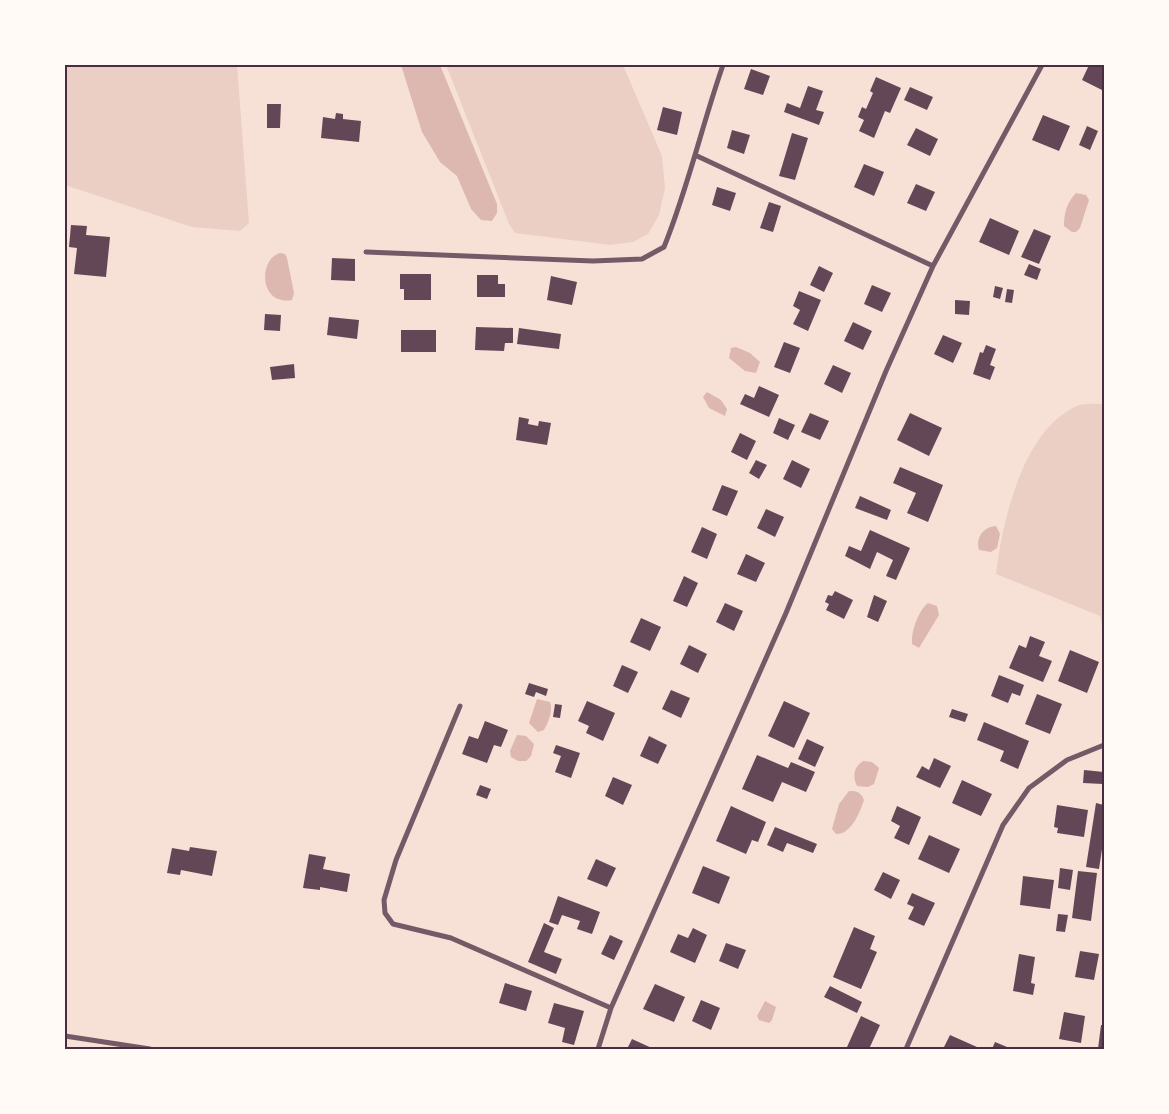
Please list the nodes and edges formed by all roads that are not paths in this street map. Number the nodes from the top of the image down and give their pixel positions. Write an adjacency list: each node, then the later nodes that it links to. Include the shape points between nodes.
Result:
1 (723, 65): 3 (street)
2 (1042, 65): 5 (street)
3 (695, 155): 4 (street, via 678,214 664,247 642,259 593,262); 5 (street)
4 (366, 252)
5 (933, 266): 8 (street, via 786,612)
6 (460, 706): 8 (street, via 396,860 384,900 385,913 393,924 451,938)
7 (1104, 745): 12 (street, via 1067,760 1029,788 1003,825)
8 (611, 1008): 11 (street)
9 (65, 1036): 10 (street)
10 (150, 1049)
11 (598, 1049)
12 (906, 1049)

